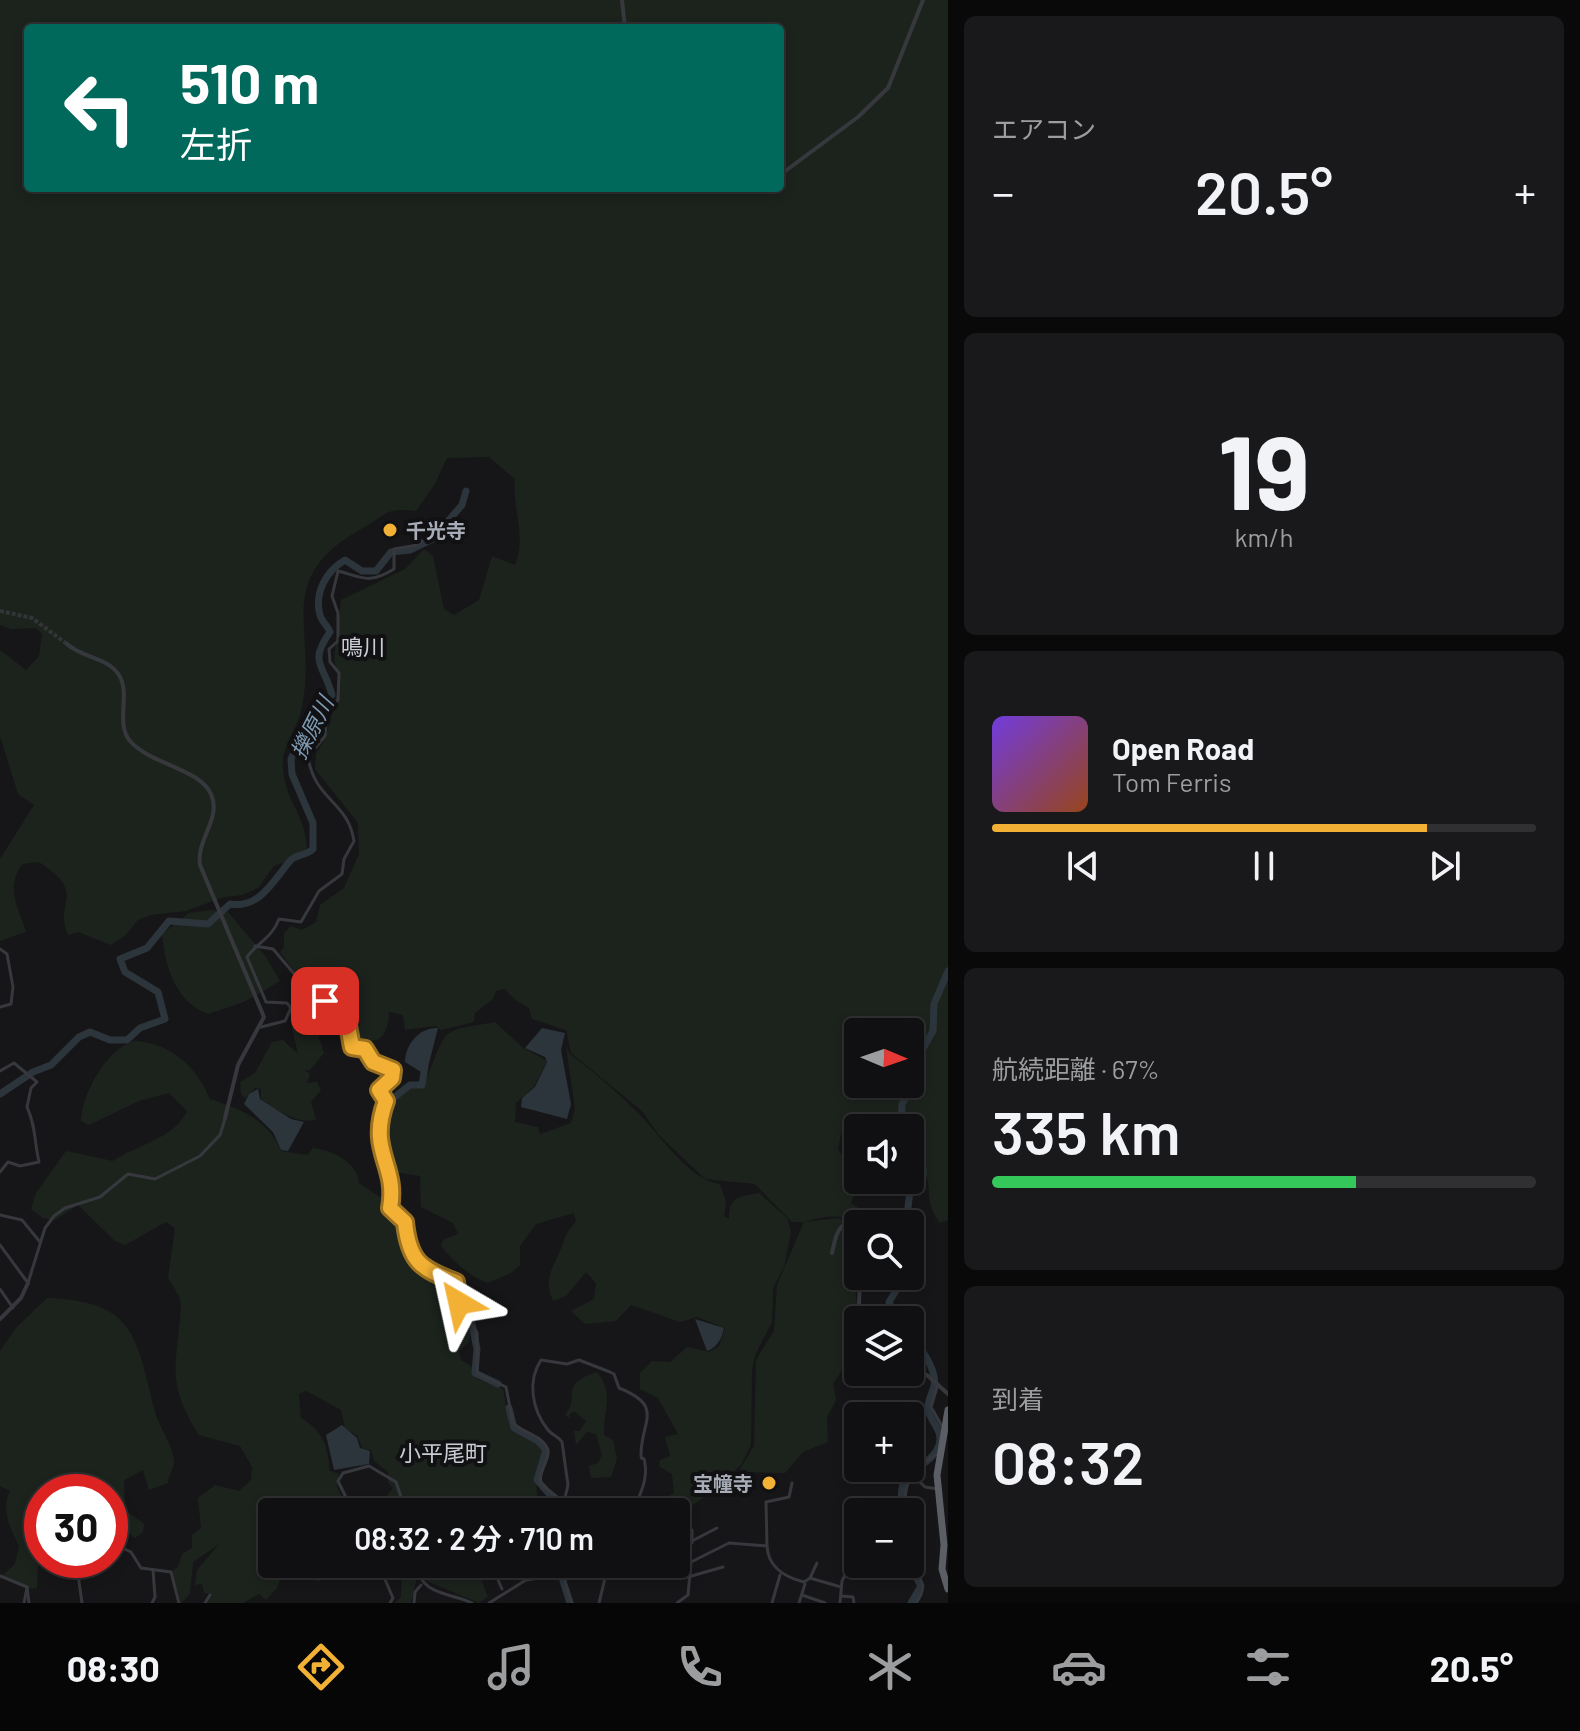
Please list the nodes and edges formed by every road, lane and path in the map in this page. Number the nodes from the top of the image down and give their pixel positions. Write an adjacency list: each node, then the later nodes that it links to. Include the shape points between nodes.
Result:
1 (622, 0): 3 (street)
2 (923, 0): 4 (street, via 888,88)
3 (625, 24)
4 (784, 172)
5 (439, 524): 7 (street, via 418,545 394,549 394,569 382,577 356,579 338,571 332,596 338,641 329,649 330,662 339,673 338,698 327,712 325,736 308,757 312,781 345,813 354,841 342,874 319,891 301,922 279,919 269,939)
6 (67, 644): 10 (street, via 118,673 128,739 210,790 214,810 201,840 200,865 262,1008)
7 (255, 946): 10 (street, via 247,957 266,1002 291,1008 285,1021); 35 (street, via 273,949 307,989 323,985 325,1001 346,1015 352,1047 365,1049 373,1062 392,1068 392,1078 379,1090 386,1101 379,1147 393,1181 391,1212 405,1222 418,1263 458,1285 458,1301 477,1333 477,1373 503,1383 513,1423 548,1449 539,1480)
8 (0, 949): 9 (street, via 7,954 13,987 11,1004)
9 (0, 1007)
10 (261, 1027): 12 (street, via 242,1055)
11 (0, 1071): 13 (street, via 14,1063 37,1082 27,1107 35,1122 39,1162 8,1162)
12 (225, 1118): 16 (street, via 220,1135 200,1156 155,1179 124,1176 100,1197 59,1211)
13 (0, 1172)
14 (0, 1215): 16 (street, via 22,1220)
15 (844, 1225): 18 (street)
16 (40, 1242): 19 (street)
17 (0, 1245): 19 (street)
18 (832, 1253)
19 (28, 1283): 21 (street)
20 (0, 1289): 21 (street)
21 (13, 1308): 22 (street)
22 (0, 1319)
23 (924, 1377): 24 (street)
24 (938, 1384): 25 (street); 27 (street, via 932,1412)
25 (948, 1394)
26 (948, 1410): 27 (highway)
27 (944, 1429): 28 (highway)
28 (940, 1452): 29 (street); 32 (highway)
29 (924, 1463)
30 (920, 1482): 32 (street)
31 (792, 1483): 42 (street, via 789,1497 766,1502)
32 (938, 1489): 38 (highway)
33 (346, 1498): 34 (street, via 338,1481 343,1473 369,1466 396,1482)
34 (401, 1498)
35 (558, 1498)
36 (567, 1498): 37 (street, via 562,1442 549,1432 533,1402 534,1370 541,1360 579,1360 610,1372 619,1388 643,1403 650,1419)
37 (639, 1498)
38 (945, 1515): 68 (highway, via 942,1569)
39 (717, 1528): 41 (street)
40 (692, 1530): 41 (street)
41 (692, 1541)
42 (767, 1546): 44 (street, via 729,1543); 49 (street)
43 (128, 1551): 48 (street, via 141,1568)
44 (691, 1562): 47 (street)
45 (817, 1563): 60 (street)
46 (722, 1566): 51 (street)
47 (690, 1567)
48 (153, 1570): 75 (street); 76 (street, via 171,1572)
49 (780, 1575): 64 (street); 85 (street)
50 (0, 1576): 73 (street, via 27,1587)
51 (690, 1576)
52 (79, 1578): 74 (street)
53 (383, 1578): 78 (street, via 393,1598)
54 (420, 1578): 66 (street)
55 (497, 1578): 69 (street)
56 (539, 1578): 69 (street)
57 (565, 1578): 82 (street)
58 (605, 1578): 83 (street)
59 (688, 1578): 84 (street, via 688,1595)
60 (810, 1578): 64 (street); 67 (street)
61 (845, 1578): 67 (street)
62 (921, 1578): 90 (street, via 924,1591)
63 (416, 1579): 65 (street)
64 (804, 1582): 71 (street)
65 (421, 1585): 66 (street); 79 (street)
66 (427, 1587): 80 (street)
67 (841, 1587): 72 (street)
68 (948, 1589)
69 (503, 1591): 81 (street)
70 (210, 1595): 77 (street)
71 (802, 1595): 86 (street); 87 (street)
72 (841, 1596): 88 (street); 89 (street, via 853,1597)
73 (27, 1603)
74 (82, 1603)
75 (152, 1603)
76 (179, 1603)
77 (205, 1603)
78 (390, 1603)
79 (414, 1603)
80 (472, 1603)
81 (489, 1603)
82 (572, 1603)
83 (599, 1603)
84 (677, 1603)
85 (772, 1603)
86 (799, 1603)
87 (825, 1603)
88 (840, 1603)
89 (854, 1603)
90 (916, 1603)

